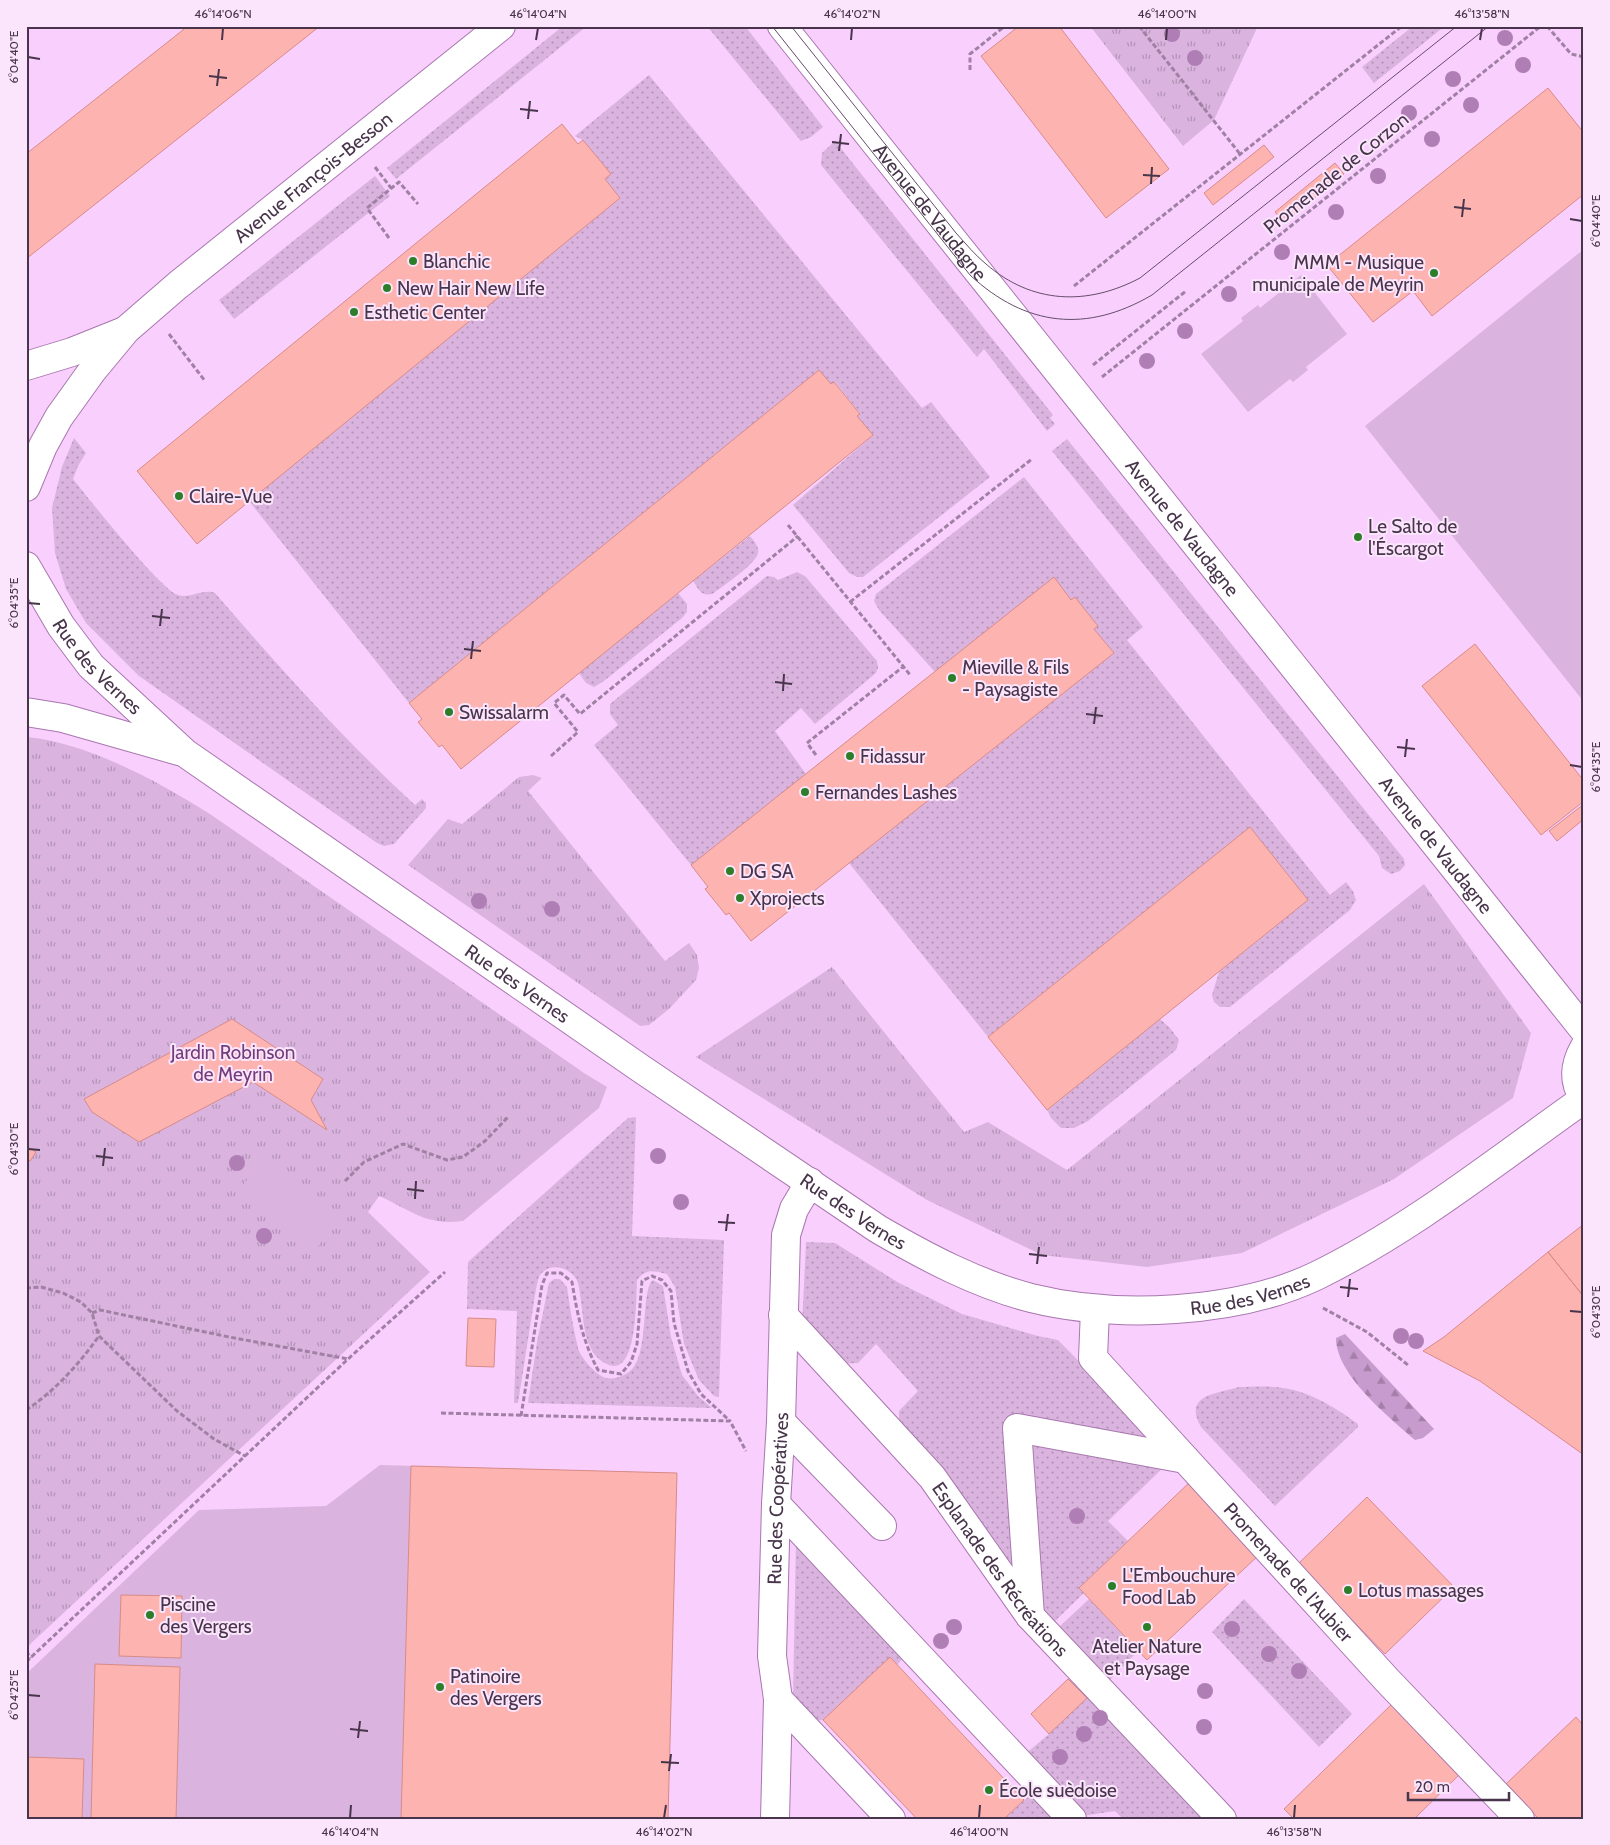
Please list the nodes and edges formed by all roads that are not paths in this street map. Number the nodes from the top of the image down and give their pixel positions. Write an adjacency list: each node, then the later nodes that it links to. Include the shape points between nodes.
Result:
1 (501, 26): 3 (street, Avenue François-Besson)
2 (782, 26): 9 (street, Avenue de Vaudagne)
3 (126, 330): 4 (street, Avenue François-Besson); 5 (street, Avenue François-Besson, via 59,417)
4 (26, 366)
5 (26, 487)
6 (26, 566): 8 (street, Rue des Vernes, via 60,626 91,666)
7 (26, 712): 8 (street, Rue des Vernes, via 63,718)
8 (185, 752): 12 (street, Rue des Vernes)
9 (1584, 1030)
10 (1584, 1048): 11 (street, via 1576,1068 1577,1084)
11 (1584, 1099): 13 (street, Rue des Vernes, via 1426,1212 1314,1276 1282,1289 1231,1302 1168,1309)
12 (810, 1182): 13 (street, Rue des Vernes, via 878,1229 957,1271 1031,1298); 14 (street, Rue des Coopératives, via 794,1209 786,1235)
13 (1095, 1310): 16 (street, Promenade de l'Aubier, via 1093,1358)
14 (783, 1315): 15 (street, Rue des Coopératives); 19 (street, Esplanade des Récréations, via 932,1477)
15 (781, 1422): 17 (street, Rue des Coopératives); 18 (street)
16 (1185, 1459): 19 (street, via 1017,1428); 25 (street, Promenade de l'Aubier, via 1387,1680)
17 (776, 1504): 20 (street, Rue des Coopératives, via 772,1656); 21 (street)
18 (882, 1526)
19 (1030, 1616): 24 (street, Esplanade des Récréations)
20 (778, 1699): 22 (street, Rue des Coopératives); 23 (street)
21 (1057, 1812)
22 (775, 1819)
23 (891, 1819)
24 (1222, 1819)
25 (1520, 1819)

